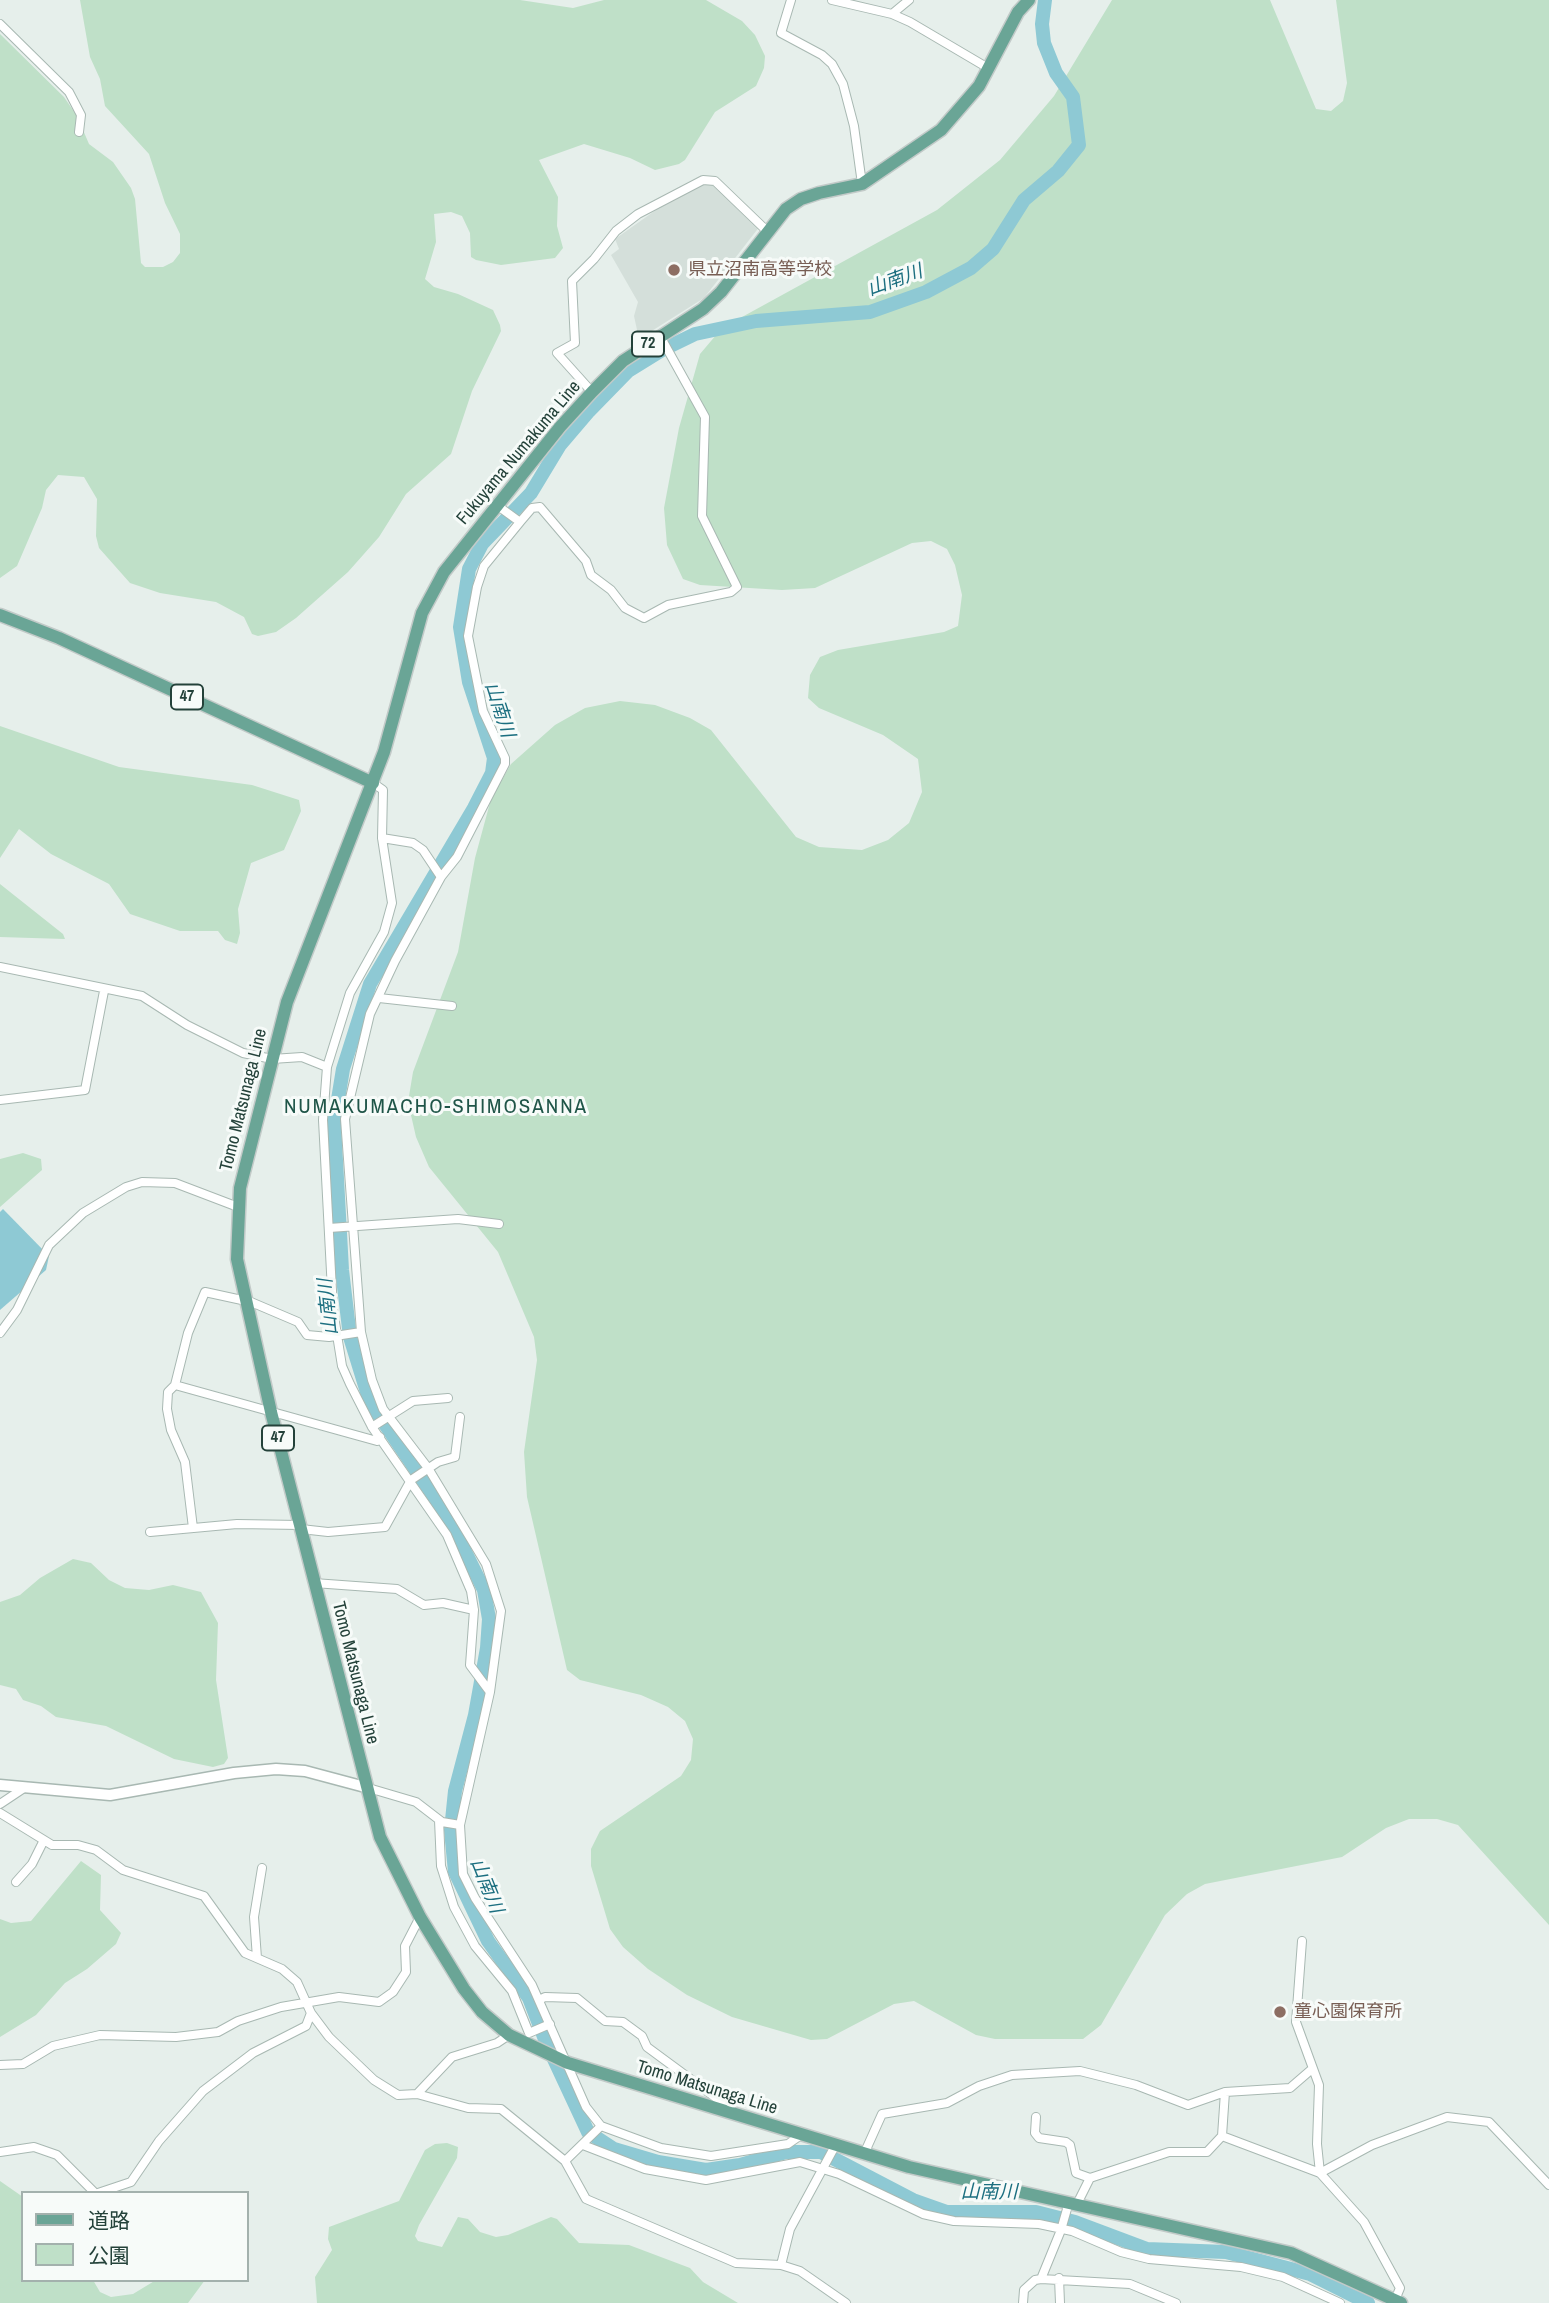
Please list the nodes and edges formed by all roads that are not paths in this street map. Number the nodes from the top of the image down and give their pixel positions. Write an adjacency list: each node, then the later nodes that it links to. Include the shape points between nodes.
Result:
1 (791, 0): 9 (street, via 781,33 822,55 843,84)
2 (832, 0): 5 (street)
3 (909, 0): 5 (street)
4 (1028, 0): 7 (main road, Fukuyama Numakuma Line / 72)
5 (892, 14): 7 (street)
6 (0, 24): 8 (street, via 69,92 81,115)
7 (988, 68): 9 (main road, Fukuyama Numakuma Line / 72, via 942,130)
8 (79, 132)
9 (862, 184): 10 (main road, Fukuyama Numakuma Line / 72, via 801,199)
10 (767, 231): 11 (main road, Fukuyama Numakuma Line / 72, via 721,292); 12 (street, via 715,181 703,180 638,214 615,232 572,281 575,343 557,353)
11 (662, 338): 12 (main road, Fukuyama Numakuma Line / 72, via 623,361); 14 (street, via 705,417 702,516 737,587 668,605 643,618 625,608 591,575 586,561 540,507 532,508)
12 (592, 392): 13 (main road, Fukuyama Numakuma Line / 72, via 560,427)
13 (502, 509): 14 (street); 16 (main road, Fukuyama Numakuma Line / 72, via 444,572 422,614)
14 (519, 522): 18 (street, via 484,566 468,635 483,711 505,764 457,857)
15 (0, 615): 16 (main road, 47)
16 (373, 783): 17 (street, via 383,790); 23 (main road, Tomo Matsunaga Line / 47, via 309,939)
17 (382, 838): 18 (street, via 413,843); 24 (street, via 391,917 349,993)
18 (440, 875): 21 (street)
19 (0, 967): 20 (street)
20 (104, 991): 23 (street, via 142,996 243,1053); 25 (street, via 85,1090)
21 (379, 998): 22 (street); 28 (street, via 370,1014 345,1119)
22 (452, 1006)
23 (272, 1059): 24 (street, via 302,1056); 26 (main road, Tomo Matsunaga Line / 47)
24 (327, 1067): 29 (street, via 323,1120)
25 (0, 1100)
26 (238, 1207): 30 (main road, Tomo Matsunaga Line / 47, via 237,1259); 32 (street, via 174,1183 142,1182 126,1187 83,1213 49,1245)
27 (499, 1224): 28 (street, via 458,1219)
28 (353, 1226): 29 (street); 31 (street)
29 (331, 1228): 33 (street)
30 (245, 1301): 33 (street, via 298,1322 307,1335); 34 (street, via 205,1292); 36 (main road, Tomo Matsunaga Line / 47)
31 (360, 1332): 33 (street); 38 (street)
32 (0, 1333)
33 (338, 1336): 39 (street, via 342,1366)
34 (174, 1385): 36 (street); 44 (street, via 168,1392 167,1409 185,1462)
35 (448, 1398): 38 (street, via 413,1401)
36 (271, 1412): 40 (street, via 377,1441); 43 (main road, Tomo Matsunaga Line / 47)
37 (460, 1417): 41 (street, via 455,1457)
38 (388, 1418): 39 (street); 41 (street)
39 (375, 1425): 40 (street)
40 (380, 1437): 42 (street)
41 (426, 1469): 42 (street); 48 (street, via 486,1564 501,1612)
42 (413, 1478): 43 (street, via 385,1527 328,1532); 47 (street, via 447,1535 471,1591)
43 (301, 1527): 44 (street); 46 (main road, Tomo Matsunaga Line / 47)
44 (193, 1528): 45 (street)
45 (150, 1532)
46 (314, 1583): 47 (street, via 397,1589 424,1605 443,1603); 50 (main road, Tomo Matsunaga Line / 47)
47 (474, 1610): 48 (street, via 470,1665)
48 (489, 1690): 55 (street)
49 (0, 1785): 51 (street)
50 (365, 1787): 51 (street, via 350,1780 276,1769 110,1795); 54 (street, via 416,1802); 59 (main road, Tomo Matsunaga Line / 47, via 384,1847)
51 (24, 1788): 52 (street)
52 (0, 1804)
53 (0, 1814): 56 (street)
54 (440, 1821): 55 (street); 65 (street, via 441,1866 454,1907 475,1947 512,1991 529,2033)
55 (458, 1825): 62 (street, via 463,1874)
56 (44, 1840): 58 (street); 61 (street, via 96,1850 123,1870 204,1896 244,1953)
57 (262, 1868): 61 (street, via 254,1917)
58 (16, 1882)
59 (420, 1917): 63 (street, via 405,1946 406,1972 393,1992 379,2002 349,1997); 66 (main road, Tomo Matsunaga Line / 47, via 464,1989)
60 (1302, 1941): 69 (street, via 1296,2022)
61 (257, 1958): 63 (street, via 297,1982)
62 (539, 2000): 65 (street); 72 (street, via 577,1998 605,2021 623,2022 642,2036 647,2047 723,2102)
63 (308, 2004): 64 (street); 68 (street, via 281,2007 218,2032 176,2037 100,2035 53,2046 23,2064)
64 (311, 2014): 71 (street, via 374,2080 398,2095); 87 (street, via 306,2026 253,2053 203,2091 131,2182)
65 (548, 2025): 67 (street)
66 (509, 2035): 67 (main road, Tomo Matsunaga Line / 47); 71 (street, via 452,2057)
67 (566, 2062): 72 (main road, Tomo Matsunaga Line / 47); 74 (street)
68 (0, 2065)
69 (1312, 2069): 70 (street, via 1290,2088); 83 (street, via 1319,2085)
70 (1225, 2092): 76 (street); 80 (street, via 1188,2105 1080,2071 1012,2075 979,2085 947,2104 882,2114)
71 (417, 2094): 81 (street, via 468,2108 501,2109)
72 (725, 2111): 75 (main road, Tomo Matsunaga Line / 47)
73 (1036, 2117): 84 (street, via 1039,2138 1066,2142 1076,2173)
74 (600, 2127): 75 (street, via 661,2148 711,2156 788,2144); 77 (street)
75 (801, 2135): 78 (main road, Tomo Matsunaga Line / 47)
76 (1222, 2136): 83 (street); 84 (street, via 1208,2152 1169,2152)
77 (585, 2143): 81 (street); 82 (street, via 645,2169 684,2178 718,2179 800,2162)
78 (834, 2149): 80 (main road, Tomo Matsunaga Line / 47); 82 (street)
79 (0, 2152): 86 (street, via 34,2147 57,2155)
80 (864, 2154): 88 (main road, Tomo Matsunaga Line / 47)
81 (565, 2161): 90 (street, via 586,2199 736,2263)
82 (826, 2169): 89 (street, via 907,2208 940,2218); 90 (street, via 790,2229)
83 (1320, 2173): 85 (street, via 1372,2145 1447,2117 1489,2122); 94 (street, via 1364,2222 1400,2288)
84 (1090, 2178): 88 (street)
85 (1549, 2185)
86 (94, 2191)
87 (102, 2191)
88 (1071, 2206): 89 (street); 94 (main road, Tomo Matsunaga Line / 47, via 1292,2253)
89 (1062, 2227): 92 (street); 99 (street, via 1149,2259 1241,2267 1283,2277)
90 (781, 2265): 95 (street, via 800,2271)
91 (1059, 2278): 92 (street); 93 (street, via 1130,2284); 97 (street)
92 (1041, 2279): 96 (street, via 1024,2290)
93 (1160, 2300): 98 (street)
94 (1398, 2302)
95 (846, 2303)
96 (1023, 2303)
97 (1060, 2303)
98 (1176, 2303)
99 (1340, 2303)

